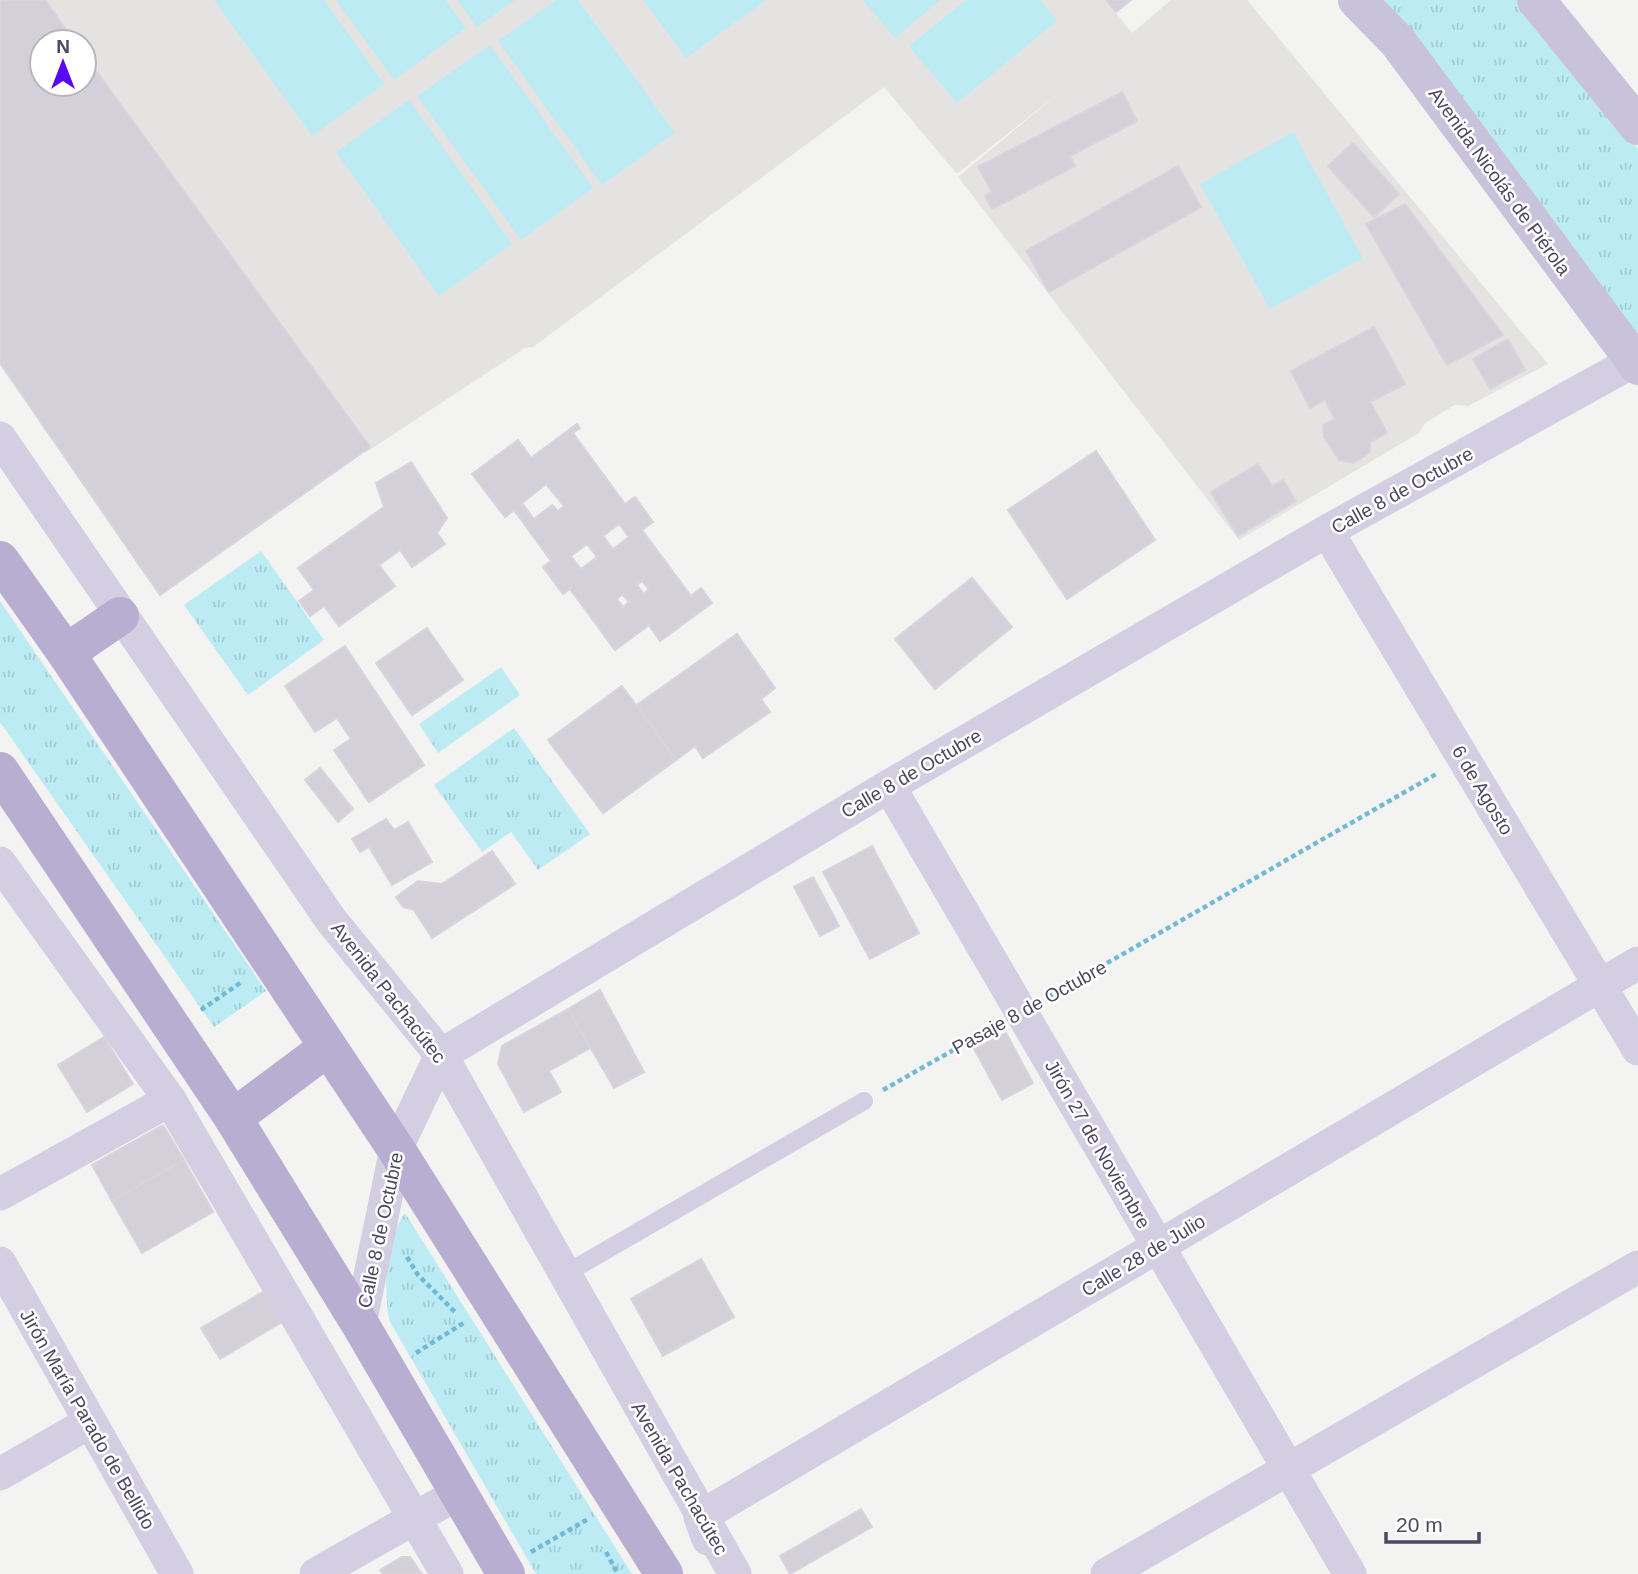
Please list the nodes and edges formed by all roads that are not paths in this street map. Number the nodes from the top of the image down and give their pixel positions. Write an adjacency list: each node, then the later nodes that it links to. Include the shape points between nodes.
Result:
1 (1357, 0): 4 (main road, Avenida Nicolás de Piérola, via 1398,42)
2 (1536, 0): 3 (main road)
3 (1638, 126)
4 (1636, 364): 6 (street, Calle 8 de Octubre)
5 (0, 438): 8 (street, Avenida Pachacútec)
6 (1328, 531): 11 (street, Calle 8 de Octubre); 14 (street, 6 de Agosto)
7 (0, 560): 9 (main road)
8 (120, 616): 9 (main road); 17 (street, Avenida Pachacútec, via 146,647 331,920)
9 (66, 653): 15 (main road)
10 (0, 771): 20 (main road)
11 (888, 786): 17 (street, Calle 8 de Octubre); 23 (street, Jirón 27 de Noviembre)
12 (0, 863): 18 (street)
13 (1638, 963): 14 (street, Calle 28 de Julio)
14 (1600, 985): 16 (street, 6 de Agosto); 23 (street, Calle 28 de Julio)
15 (327, 1048): 20 (main road); 21 (main road)
16 (1638, 1049)
17 (442, 1055): 21 (street, Calle 8 de Octubre); 26 (street, Avenida Pachacútec)
18 (170, 1100): 22 (street); 32 (street)
19 (864, 1101): 26 (lane)
20 (233, 1118): 27 (main road)
21 (396, 1149): 27 (street, Calle 8 de Octubre); 38 (main road, via 477,1321 603,1511)
22 (0, 1195)
23 (1158, 1246): 29 (street, Jirón 27 de Noviembre); 33 (street, Calle 28 de Julio)
24 (0, 1263): 28 (street, Jirón María Parado de Bellido)
25 (1638, 1267): 29 (street)
26 (565, 1274): 33 (street, Avenida Pachacútec)
27 (360, 1324): 31 (main road)
28 (90, 1422): 30 (street); 35 (street, Jirón María Parado de Bellido)
29 (1289, 1469): 41 (street); 42 (street, Jirón 27 de Noviembre)
30 (0, 1474)
31 (461, 1492): 32 (street); 34 (main road)
32 (415, 1517): 36 (street); 37 (street)
33 (700, 1517): 39 (street); 40 (street, Avenida Pachacútec)
34 (505, 1571)
35 (177, 1574)
36 (316, 1574)
37 (447, 1574)
38 (664, 1574)
39 (722, 1574)
40 (735, 1574)
41 (1107, 1574)
42 (1350, 1574)

